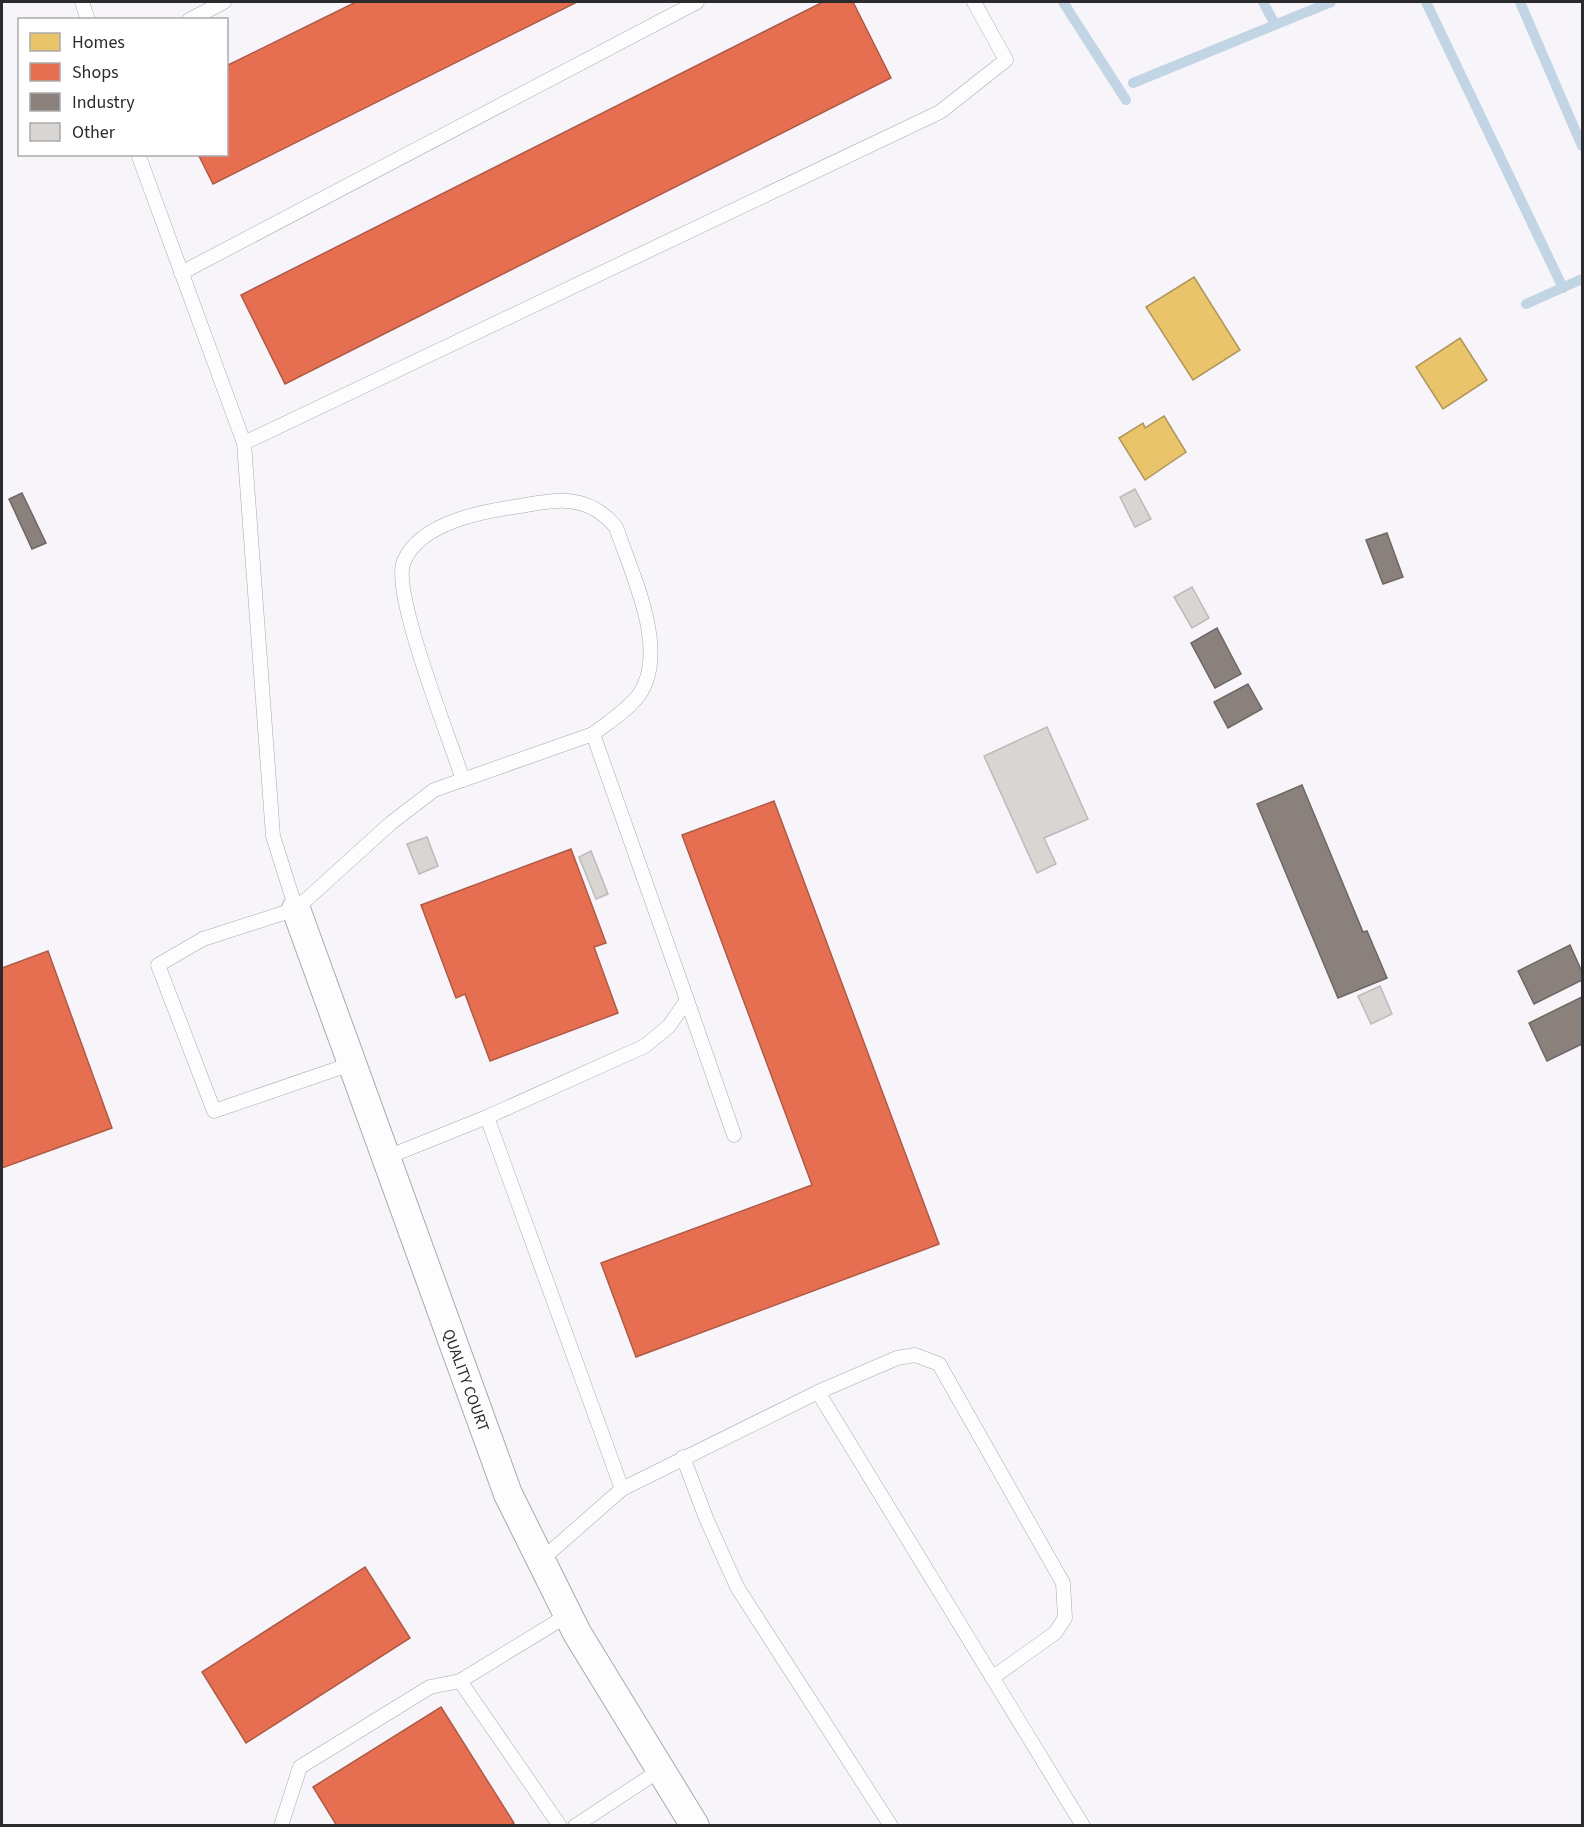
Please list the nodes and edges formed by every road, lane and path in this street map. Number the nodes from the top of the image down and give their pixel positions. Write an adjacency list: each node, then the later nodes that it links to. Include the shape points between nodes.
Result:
1 (82, 2): 5 (lane)
2 (224, 2): 6 (lane)
3 (697, 2): 8 (lane)
4 (974, 2): 9 (lane, via 1006,60 940,112)
5 (87, 18)
6 (193, 18)
7 (139, 156): 8 (lane)
8 (181, 273): 9 (lane)
9 (244, 444): 12 (lane, via 273,836)
10 (593, 734): 11 (lane); 11 (lane, via 638,697 651,658 649,627 616,527 591,506 568,500 480,512 454,520 420,541 404,560 401,580 407,610); 13 (lane)
11 (463, 780): 12 (lane, via 417,801)
12 (296, 909): 14 (street, QUALITY COURT); 14 (lane, via 203,939 158,965 214,1111)
13 (687, 1000): 15 (lane, via 669,1026 645,1046); 16 (lane)
14 (351, 1064): 17 (street, QUALITY COURT)
15 (487, 1117): 17 (lane); 20 (lane)
16 (734, 1135)
17 (385, 1158): 21 (street, QUALITY COURT, via 504,1484)
18 (818, 1392): 19 (lane); 23 (lane); 23 (lane, via 897,1358 915,1355 939,1364 1062,1582 1065,1618 1055,1633)
19 (683, 1458): 20 (lane); 30 (lane, via 736,1587)
20 (622, 1489): 21 (lane)
21 (541, 1560): 22 (street, QUALITY COURT)
22 (568, 1615): 24 (lane); 25 (street, QUALITY COURT)
23 (993, 1678): 31 (lane)
24 (460, 1682): 26 (lane, via 430,1687 300,1767); 27 (lane)
25 (660, 1770): 28 (lane); 29 (street, QUALITY COURT)
26 (281, 1826)
27 (560, 1826)
28 (575, 1826)
29 (695, 1826)
30 (891, 1826)
31 (1083, 1826)

